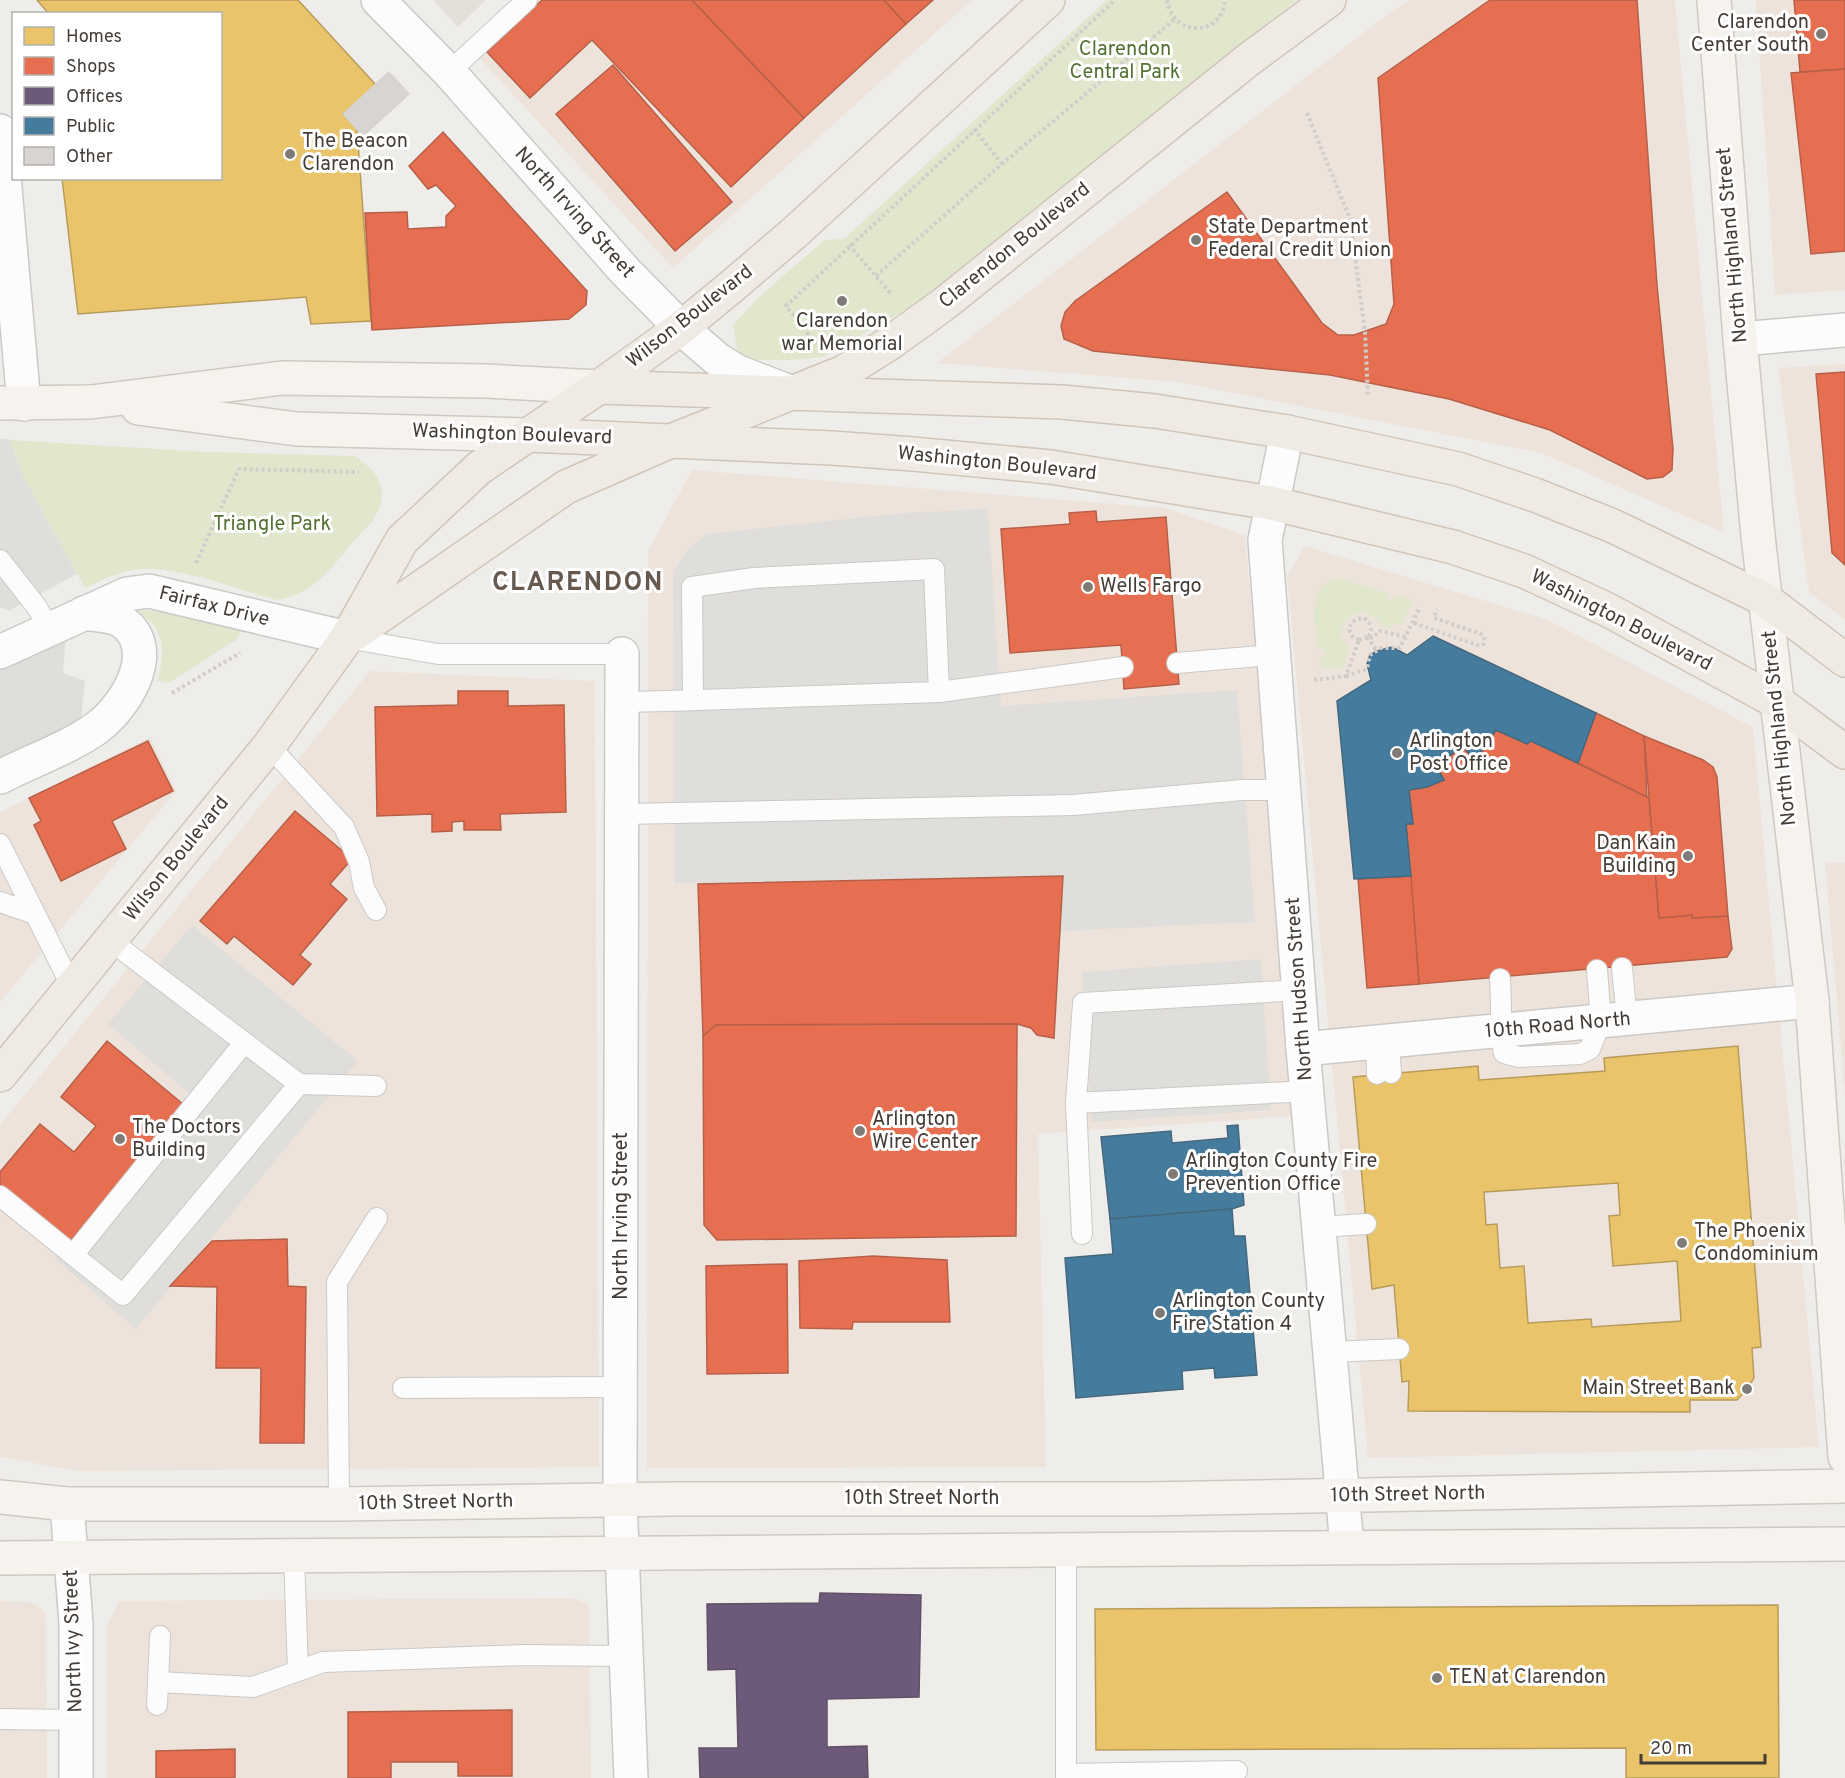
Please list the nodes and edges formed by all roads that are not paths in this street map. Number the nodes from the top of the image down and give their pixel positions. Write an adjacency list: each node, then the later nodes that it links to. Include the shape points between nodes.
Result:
1 (378, 0): 6 (street, North Irving Street)
2 (527, 0): 6 (lane)
3 (1048, 0): 8 (main road, Wilson Boulevard, via 794,234)
4 (1329, 0): 12 (main road, Clarendon Boulevard, via 1248,60 944,304 844,372)
5 (1714, 0): 10 (main road, North Highland Street)
6 (449, 72): 8 (street, North Irving Street, via 625,271)
7 (0, 131): 14 (street)
8 (681, 328): 11 (main road, Wilson Boulevard); 12 (street, North Irving Street, via 738,372)
9 (1845, 330): 10 (street)
10 (1740, 339): 20 (main road, North Highland Street)
11 (600, 387): 12 (main road, Washington Boulevard); 13 (main road, Washington Boulevard, via 282,378); 16 (main road, Wilson Boulevard)
12 (795, 394): 15 (main road, Washington Boulevard, via 1062,402 1155,411); 17 (main road, Clarendon Boulevard)
13 (91, 402): 14 (main road, Washington Boulevard); 16 (main road, Washington Boulevard, via 297,429)
14 (12, 403)
15 (1287, 432): 18 (street, North Hudson Street); 20 (main road, Washington Boulevard, via 1458,469 1535,495 1613,526)
16 (528, 435): 17 (main road, Washington Boulevard); 23 (main road, Wilson Boulevard, via 479,468 402,540)
17 (671, 441): 18 (main road, Washington Boulevard, via 831,448 1039,466); 23 (main road, Wilson Boulevard, via 566,487)
18 (1271, 503): 26 (street, North Hudson Street, via 1265,540); 33 (main road, Washington Boulevard, via 1453,547 1524,571 1608,610)
19 (0, 560): 22 (lane)
20 (1766, 600): 27 (main road, Washington Boulevard); 33 (main road, North Highland Street)
21 (84, 614): 22 (street, Fairfax Drive); 23 (street, Fairfax Drive, via 127,594 149,591); 36 (street, Fairfax Drive, via 118,619 137,635 142,651 131,687 114,714 95,729)
22 (49, 627): 24 (street, Fairfax Drive)
23 (347, 638): 25 (lane, via 438,654); 34 (main road, Wilson Boulevard)
24 (0, 652)
25 (622, 654): 32 (street, North Irving Street)
26 (1274, 655): 28 (lane); 37 (street, North Hudson Street)
27 (1845, 660)
28 (1177, 663)
29 (1123, 667): 30 (lane)
30 (939, 692): 31 (lane); 31 (lane, via 934,569 886,570 754,578 692,587)
31 (693, 700): 32 (lane)
32 (623, 702): 38 (street, North Irving Street)
33 (1779, 703): 35 (main road, Washington Boulevard); 49 (main road, North Highland Street)
34 (269, 746): 41 (lane, via 344,827 359,862 364,888); 43 (main road, Wilson Boulevard)
35 (1845, 752)
36 (0, 777)
37 (1285, 790): 38 (lane, via 1242,790 1073,805); 48 (street, North Hudson Street)
38 (623, 814): 67 (street, North Irving Street)
39 (0, 844): 42 (lane)
40 (0, 902): 42 (lane)
41 (376, 910)
42 (35, 914): 47 (lane)
43 (111, 941): 47 (main road, Wilson Boulevard); 52 (lane)
44 (1623, 968): 50 (lane)
45 (1597, 970): 50 (lane)
46 (1500, 979): 51 (lane)
47 (72, 987): 54 (main road, Wilson Boulevard)
48 (1299, 990): 53 (street, North Hudson Street); 58 (lane, via 1083,1003)
49 (1812, 1002): 50 (street, 10th Road North); 69 (main road, North Highland Street)
50 (1614, 1020): 51 (street, 10th Road North)
51 (1503, 1031): 53 (street, 10th Road North, via 1383,1058)
52 (244, 1044): 55 (lane); 64 (lane)
53 (1303, 1050): 57 (street, North Hudson Street)
54 (0, 1075)
55 (299, 1084): 56 (lane); 64 (lane, via 123,1295)
56 (376, 1086)
57 (1308, 1091): 58 (lane); 62 (street, North Hudson Street)
58 (1076, 1103): 63 (lane)
59 (0, 1196): 64 (lane)
60 (377, 1218): 75 (lane, via 337,1282)
61 (1366, 1224): 62 (lane)
62 (1320, 1227): 66 (street, North Hudson Street)
63 (1082, 1234)
64 (73, 1256)
65 (1399, 1349): 66 (lane)
66 (1331, 1352): 71 (street, North Hudson Street)
67 (621, 1387): 68 (lane); 73 (street, North Irving Street)
68 (403, 1388)
69 (1845, 1457)
70 (1845, 1486): 71 (main road, 10th Street North)
71 (1344, 1496): 73 (main road, 10th Street North); 77 (street, North Hudson Street)
72 (0, 1497): 74 (main road, 10th Street North)
73 (620, 1499): 75 (main road, 10th Street North); 79 (street, North Irving Street)
74 (67, 1504): 75 (main road, 10th Street North); 82 (street, North Ivy Street)
75 (339, 1504)
76 (1845, 1545): 77 (main road)
77 (1347, 1547): 78 (main road)
78 (1066, 1550): 79 (main road); 91 (lane)
79 (621, 1554): 80 (main road); 84 (street, North Irving Street)
80 (294, 1556): 82 (main road); 85 (lane)
81 (0, 1558): 82 (main road)
82 (71, 1558): 89 (street, North Ivy Street)
83 (160, 1636): 86 (lane)
84 (626, 1656): 85 (lane, via 524,1654 323,1662); 93 (street, North Irving Street)
85 (298, 1671): 86 (lane, via 253,1687)
86 (158, 1682): 87 (lane)
87 (157, 1705)
88 (0, 1719): 89 (lane)
89 (76, 1719): 92 (street, North Ivy Street)
90 (1237, 1771): 91 (lane)
91 (1066, 1776)
92 (76, 1778)
93 (631, 1778)

